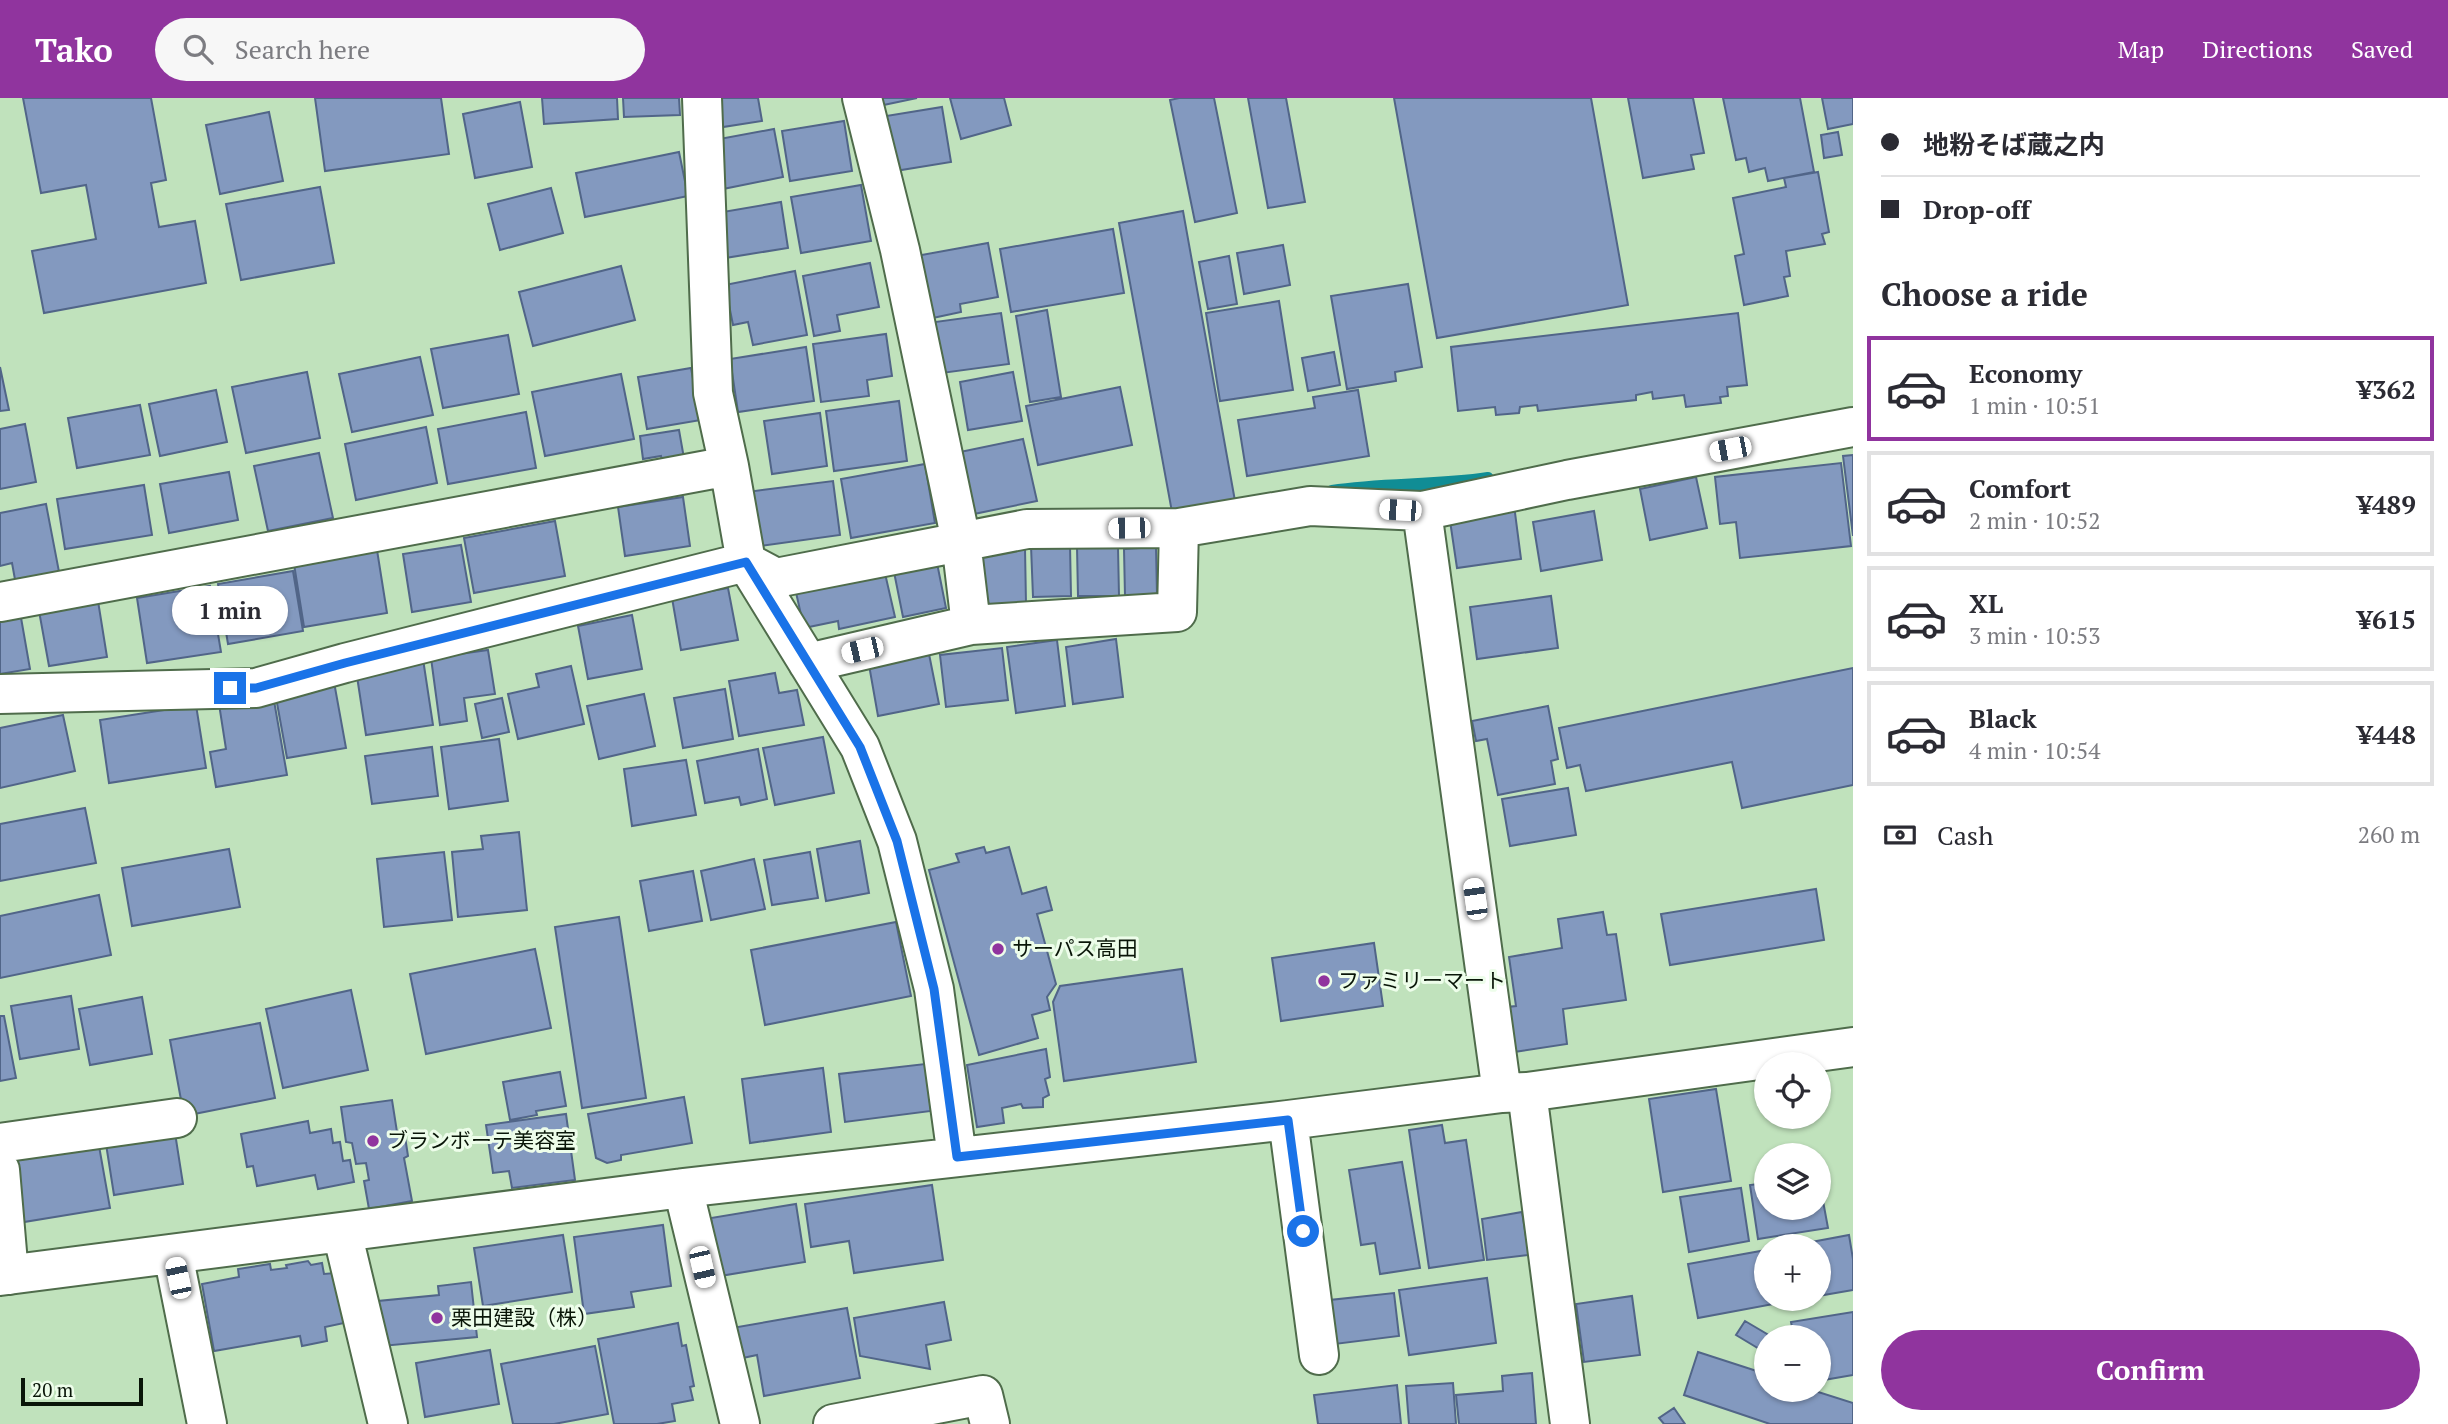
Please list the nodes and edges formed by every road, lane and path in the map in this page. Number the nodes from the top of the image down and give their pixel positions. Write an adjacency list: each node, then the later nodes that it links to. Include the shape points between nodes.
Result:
1 (702, 98): 4 (street, via 713,393)
2 (862, 98): 7 (street, via 900,250)
3 (1853, 427): 5 (street)
4 (729, 466): 8 (street); 9 (street)
5 (1422, 511): 6 (street, via 1310,506); 14 (street)
6 (1179, 527): 7 (street, via 1027,529); 10 (street, via 1177,612)
7 (961, 541): 8 (street, via 776,578); 10 (street)
8 (746, 562): 11 (street); 12 (street, via 256,688)
9 (0, 602)
10 (971, 625): 11 (street)
11 (808, 663): 18 (street, via 860,747 897,841 934,989)
12 (0, 694)
13 (1853, 1047): 14 (street)
14 (1514, 1093): 16 (street); 30 (street)
15 (177, 1118): 17 (street)
16 (1288, 1120): 18 (street); 24 (street)
17 (0, 1143)
18 (957, 1157): 20 (street)
19 (0, 1170): 23 (street)
20 (683, 1188): 21 (street); 27 (street)
21 (342, 1232): 22 (street); 26 (street)
22 (173, 1254): 23 (street); 25 (street)
23 (5, 1276)
24 (1319, 1355)
25 (207, 1424)
26 (388, 1424)
27 (740, 1424)
28 (833, 1424): 29 (street, via 983,1395)
29 (990, 1424)
30 (1570, 1424)

